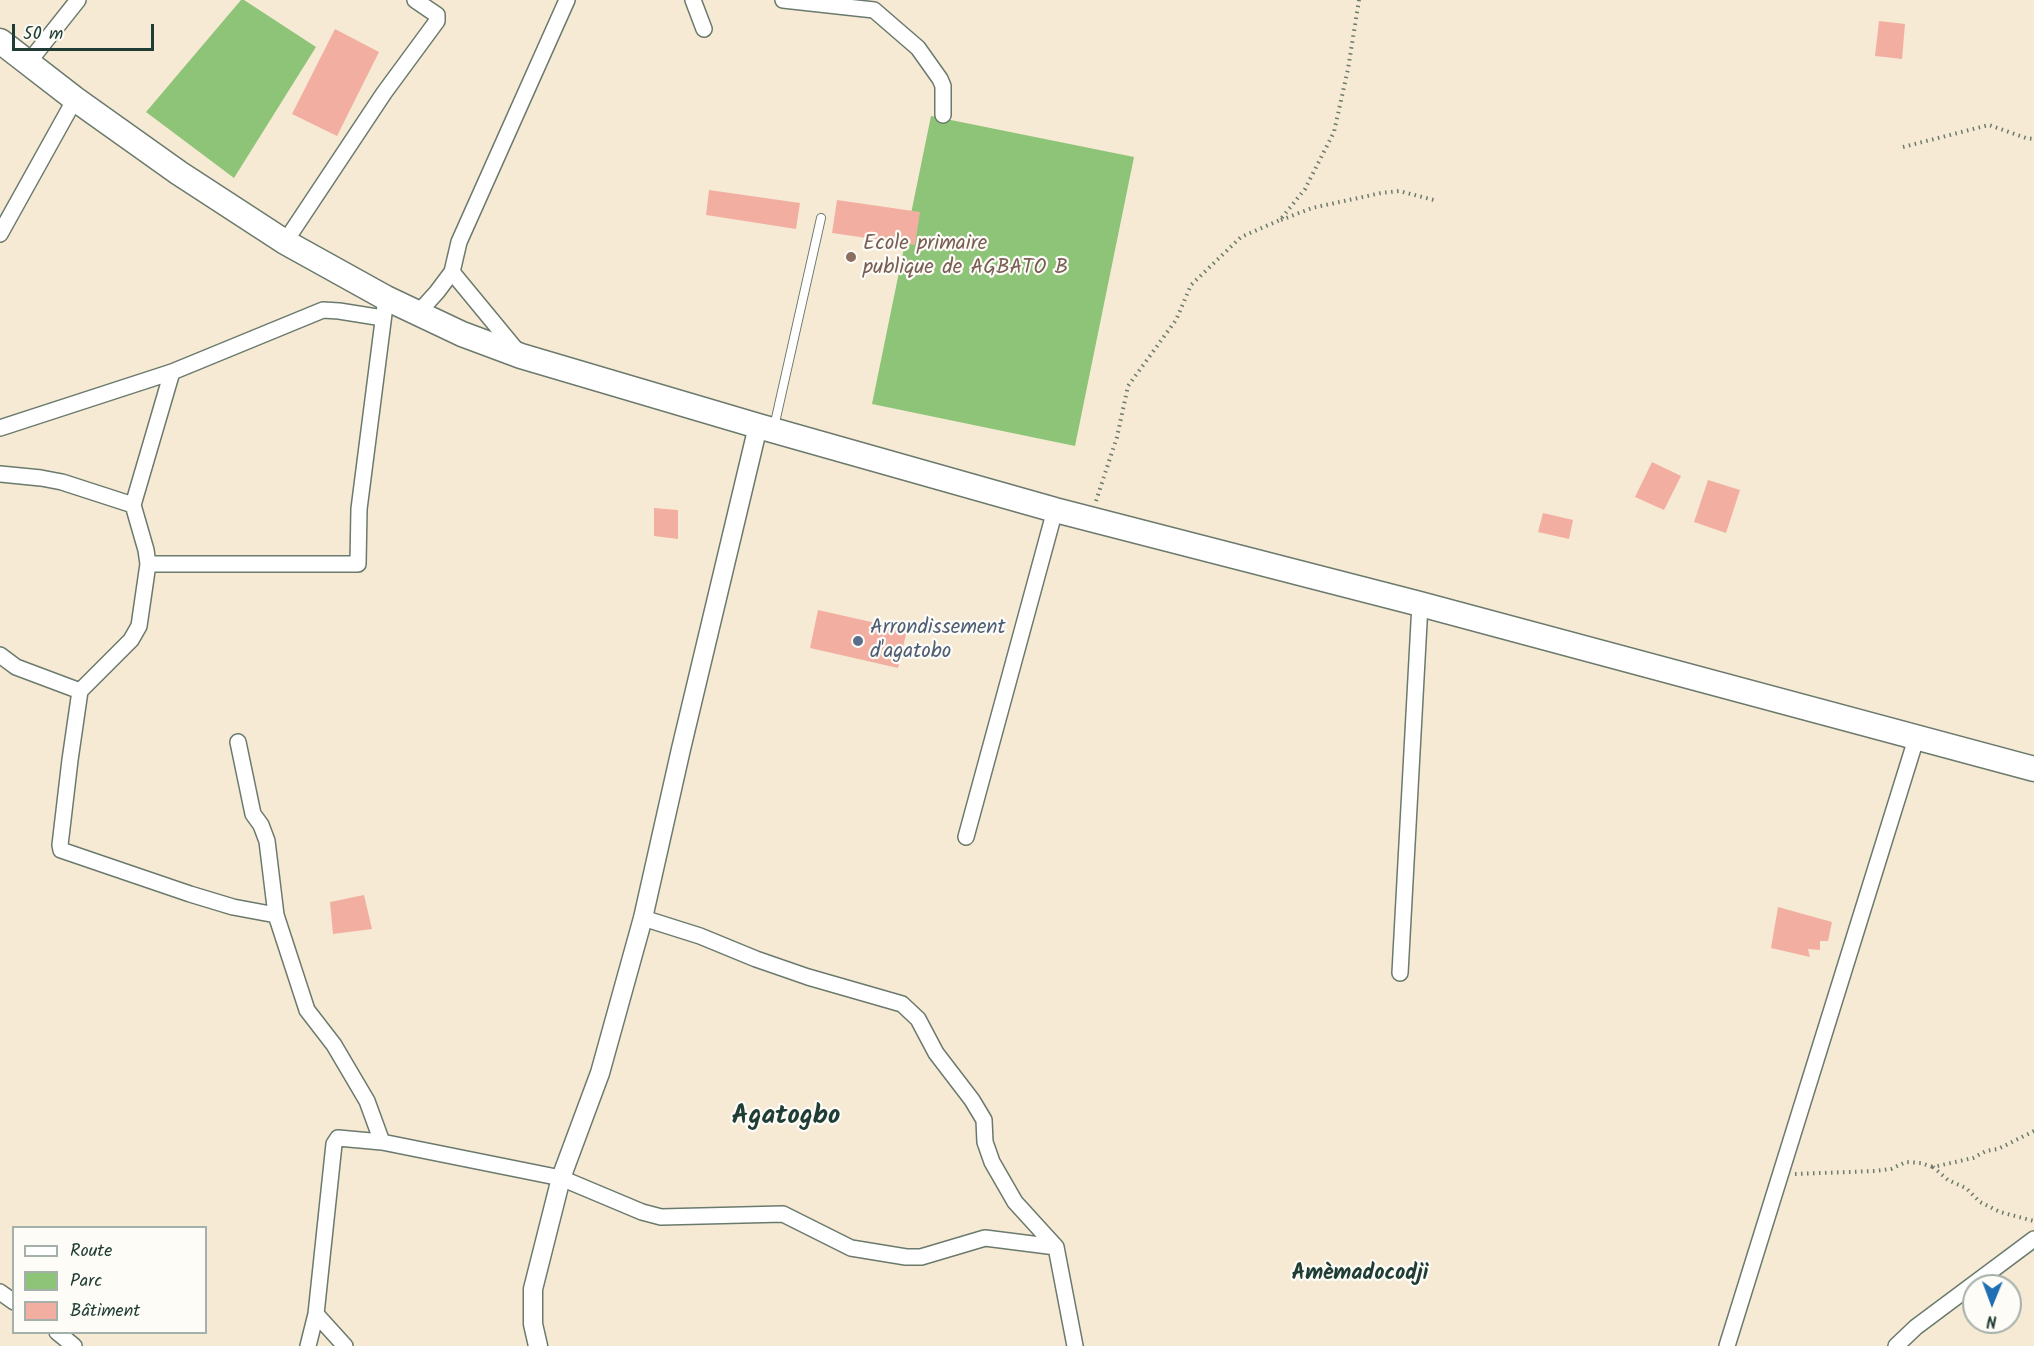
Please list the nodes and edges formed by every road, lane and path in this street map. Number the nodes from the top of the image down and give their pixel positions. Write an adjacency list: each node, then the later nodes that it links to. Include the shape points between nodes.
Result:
1 (78, 0): 9 (street)
2 (415, 0): 18 (street, via 437,15 437,21)
3 (567, 0): 19 (street, via 459,242)
4 (693, 0): 7 (street)
5 (783, 0): 11 (street, via 874,10 918,48 940,79)
6 (1359, 0): 16 (path, via 1334,132 1305,189)
7 (704, 29)
8 (0, 41): 9 (highway)
9 (28, 63): 10 (highway)
10 (75, 99): 17 (street); 18 (highway, via 179,174)
11 (943, 115)
12 (2034, 139): 13 (path, via 1989,125)
13 (1903, 147)
14 (1434, 200): 16 (path, via 1399,191 1381,193 1312,208)
15 (822, 218): 25 (lane)
16 (1280, 220): 29 (path, via 1241,237 1191,285 1176,320 1128,386 1117,437)
17 (0, 234)
18 (285, 242): 20 (highway)
19 (452, 272): 21 (street); 22 (street)
20 (384, 308): 21 (highway); 23 (street, via 323,310); 30 (street, via 359,509 358,564)
21 (418, 313): 22 (highway)
22 (521, 356): 25 (highway)
23 (172, 372): 24 (street); 27 (street)
24 (0, 428)
25 (766, 428): 28 (highway); 39 (street, via 681,749)
26 (0, 474): 27 (street, via 62,482)
27 (133, 505): 30 (street)
28 (1055, 510): 29 (highway); 37 (street)
29 (1088, 518): 31 (highway)
30 (148, 564): 33 (street, via 136,634)
31 (1420, 604): 34 (highway); 40 (street)
32 (0, 655): 33 (street, via 16,667)
33 (80, 691): 38 (street, via 61,850 190,894)
34 (1916, 739): 36 (highway); 56 (street)
35 (238, 742): 38 (street, via 254,814 267,841)
36 (2034, 769)
37 (966, 837)
38 (276, 915): 42 (street, via 307,1010 334,1045 367,1101)
39 (643, 918): 45 (street, via 600,1073); 48 (street, via 808,977 902,1004 918,1019 936,1053 984,1120 985,1142 992,1162 1015,1202)
40 (1400, 973)
41 (2034, 1131): 43 (path, via 1973,1158)
42 (382, 1142): 45 (street); 49 (street, via 335,1140)
43 (1933, 1167): 44 (path, via 1906,1162 1875,1171); 46 (path, via 1980,1202)
44 (1787, 1174)
45 (561, 1178): 48 (street, via 662,1217 783,1214 851,1248 906,1257 921,1257 985,1238); 54 (street, via 532,1289)
46 (2034, 1221)
47 (2034, 1239): 57 (street, via 1924,1320)
48 (1056, 1247): 55 (street)
49 (316, 1314): 52 (street); 53 (street)
50 (59, 1334): 51 (street)
51 (74, 1346)
52 (308, 1346)
53 (345, 1346)
54 (538, 1346)
55 (1075, 1346)
56 (1727, 1346)
57 (1896, 1346)

